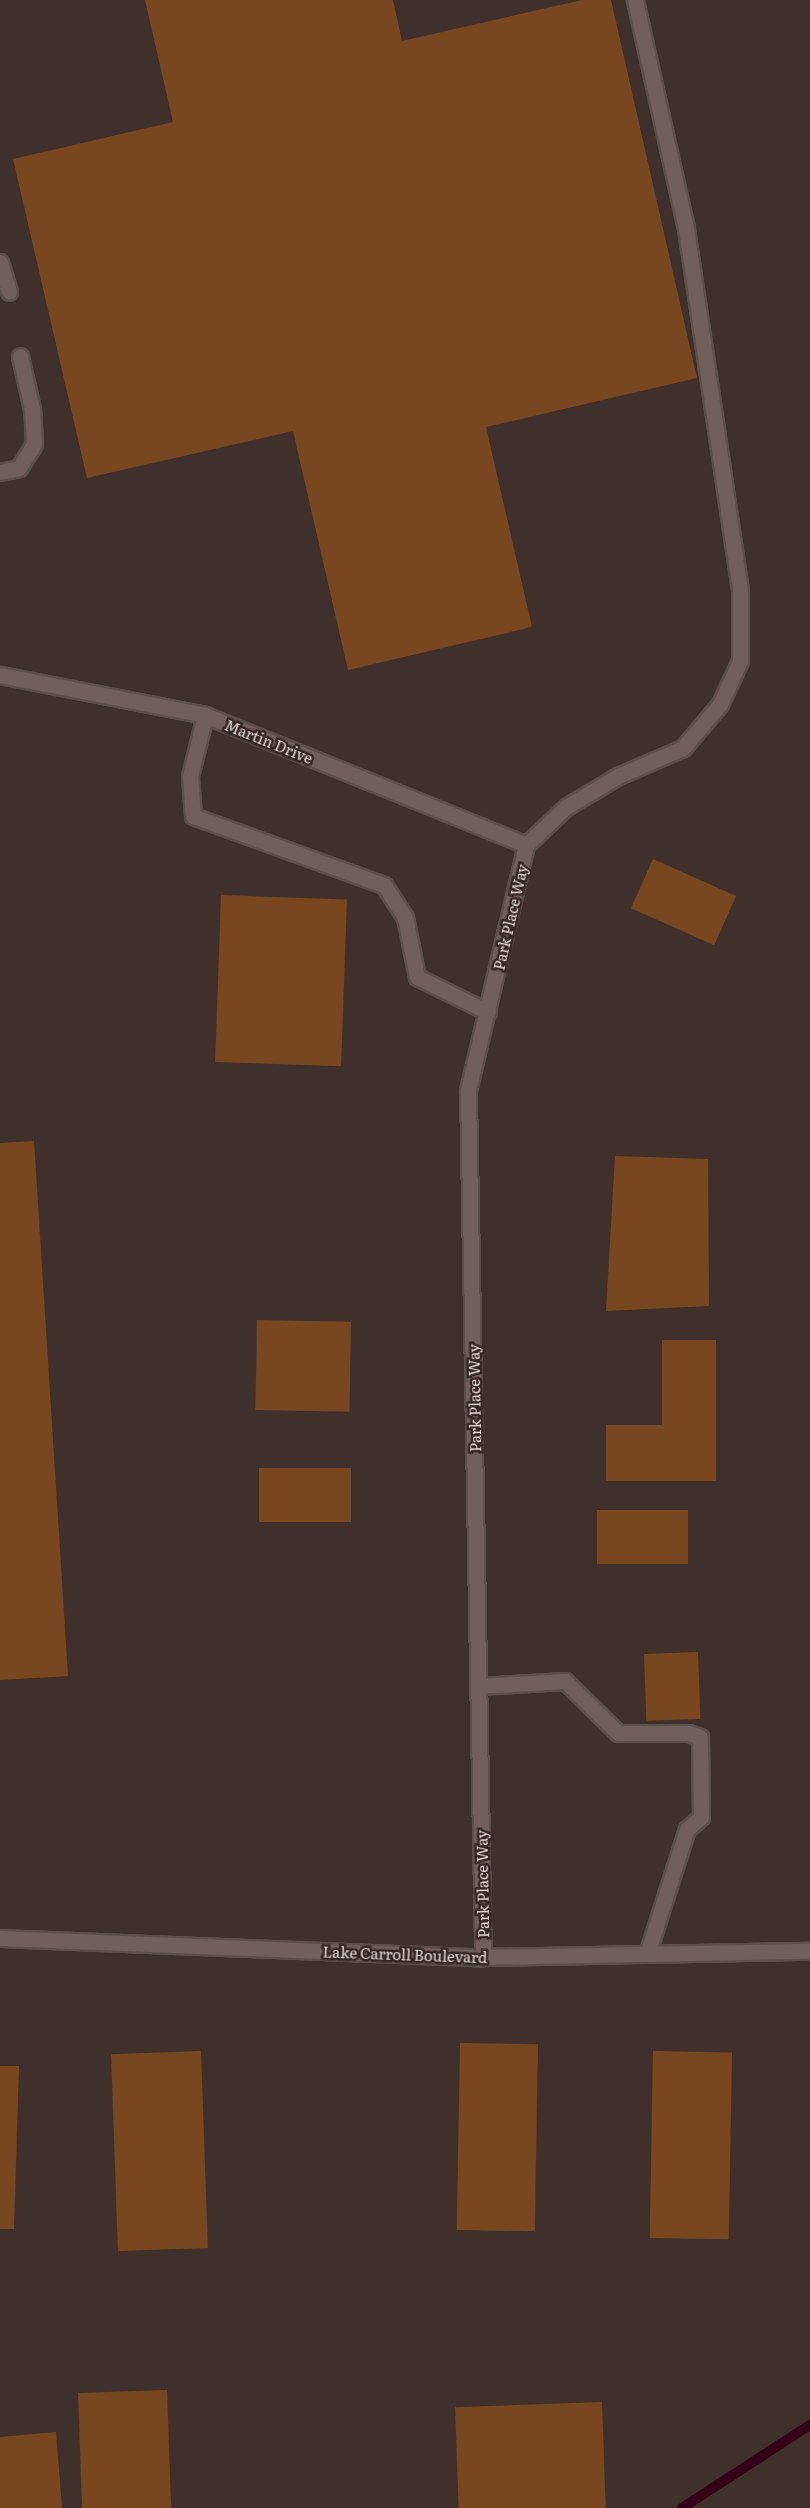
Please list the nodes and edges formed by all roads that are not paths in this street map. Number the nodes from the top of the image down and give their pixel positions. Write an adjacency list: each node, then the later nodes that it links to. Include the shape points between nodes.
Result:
1 (635, 0): 8 (street, via 685,224 740,590 740,661 720,704 683,748 618,776 566,807)
2 (0, 262): 3 (street)
3 (9, 292)
4 (20, 356): 5 (street, via 32,409 34,444 19,468)
5 (0, 472)
6 (0, 675): 7 (street, Martin Drive)
7 (205, 715): 8 (street, Martin Drive); 9 (street, via 190,776 194,816 384,885 405,917 417,977)
8 (526, 845): 9 (street, Park Place Way)
9 (488, 1012): 10 (street, Park Place Way, via 468,1090)
10 (479, 1686): 13 (street, via 565,1681 618,1733 689,1733 700,1737 700,1817 687,1829); 14 (street, Park Place Way)
11 (0, 1938): 14 (street, Lake Carroll Boulevard)
12 (810, 1951): 13 (street, Lake Carroll Boulevard)
13 (647, 1954): 14 (street, Lake Carroll Boulevard)
14 (483, 1958)

